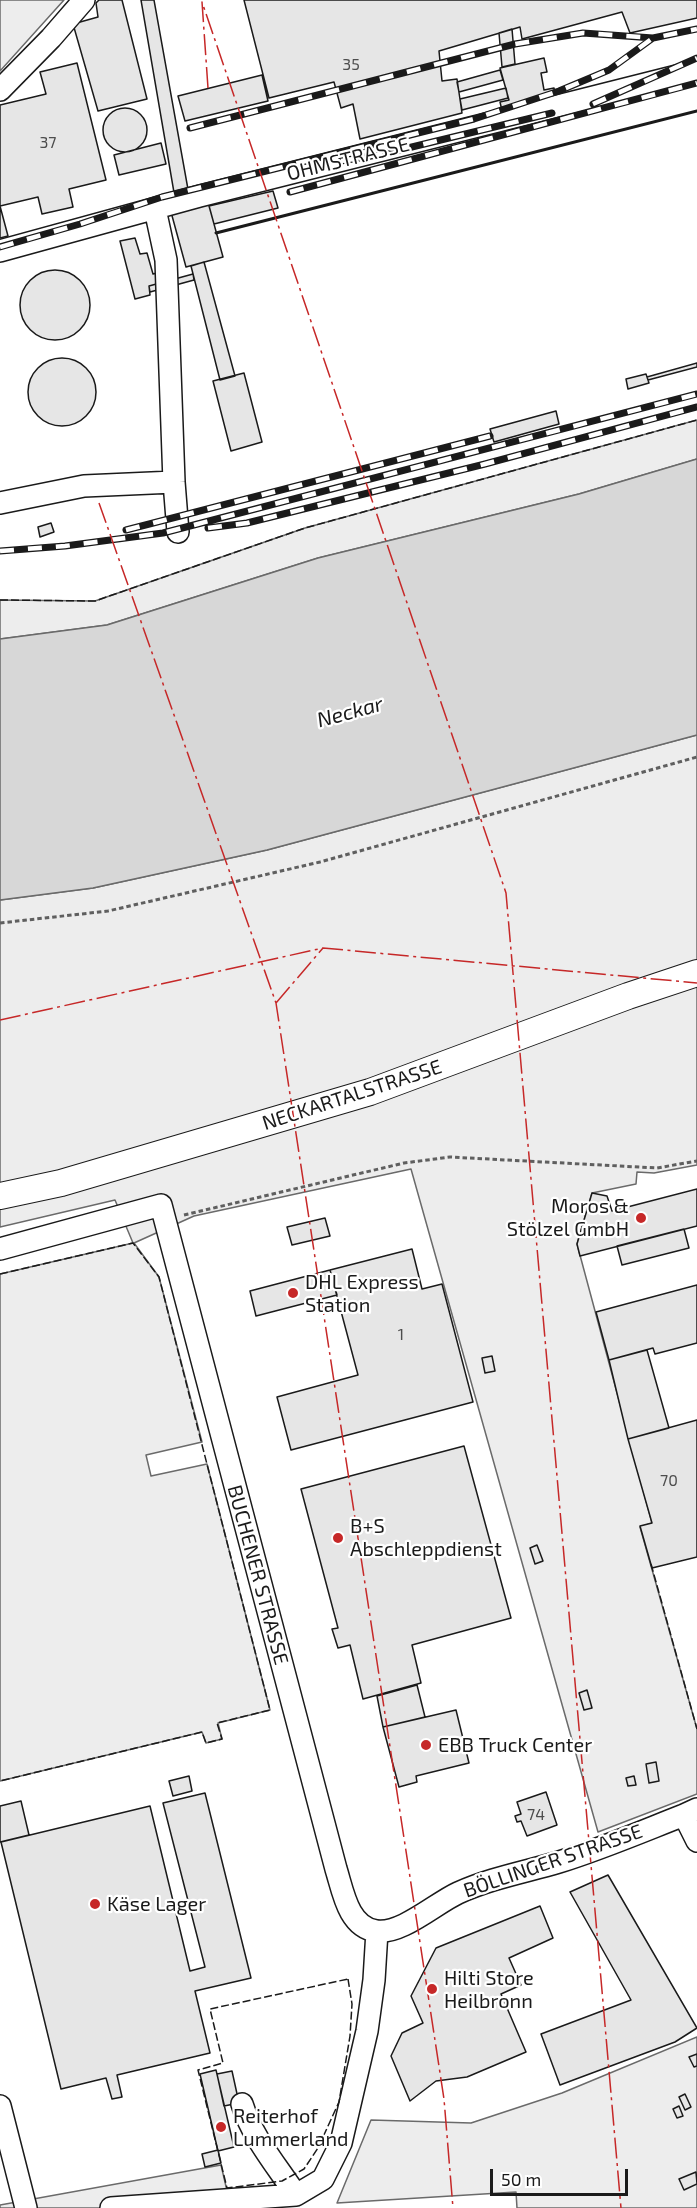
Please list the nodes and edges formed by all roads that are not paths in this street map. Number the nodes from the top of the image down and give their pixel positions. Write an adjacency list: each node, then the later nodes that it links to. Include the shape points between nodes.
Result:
1 (84, 0): 3 (street)
2 (697, 71): 4 (street, OHMSTRASSE)
3 (0, 90)
4 (155, 209): 5 (street, OHMSTRASSE); 6 (street, via 166,260)
5 (0, 251)
6 (174, 482): 7 (street, via 84,486); 8 (street)
7 (0, 503)
8 (178, 532)
9 (697, 973): 10 (main road, NECKARTALSTRASSE, via 370,1092 61,1183)
10 (0, 1196)
11 (0, 1249): 14 (street, BUCHENER STRASSE, via 163,1213 342,1890 354,1917)
12 (690, 1812): 13 (street); 14 (street, BÖLLINGER STRASSE, via 561,1861 481,1883 392,1929)
13 (697, 1841)
14 (377, 1931): 17 (street, via 367,2031 341,2143 323,2179)
15 (242, 2104): 17 (street, via 255,2133)
16 (0, 2106): 18 (street)
17 (296, 2195): 19 (street)
18 (26, 2208)
19 (111, 2208)

